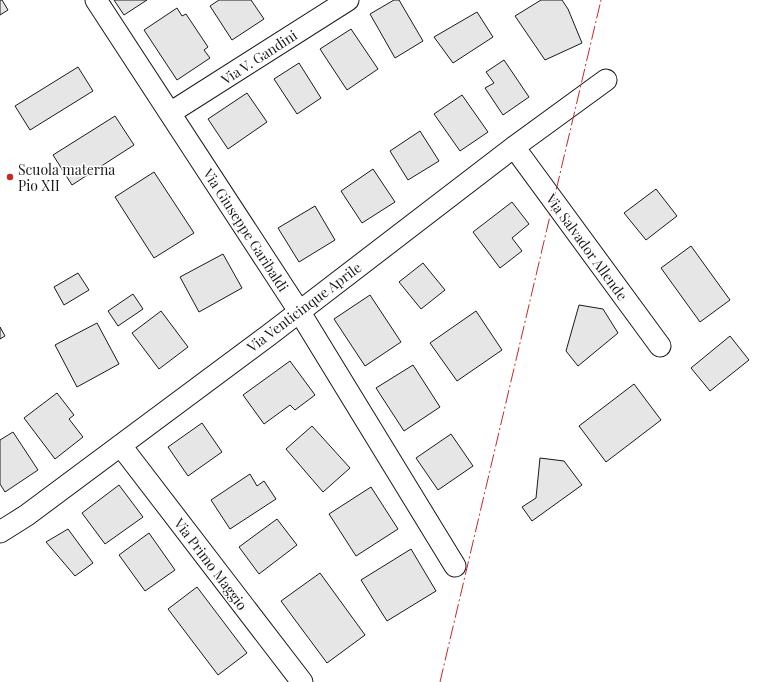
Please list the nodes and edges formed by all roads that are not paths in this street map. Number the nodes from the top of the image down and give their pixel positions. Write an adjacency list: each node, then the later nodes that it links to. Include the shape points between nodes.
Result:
1 (96, 0): 4 (street, Via Giuseppe Garibaldi)
2 (348, 0): 4 (street, Via V. Gandini)
3 (606, 80): 5 (street, Via Venticinque Aprile)
4 (170, 113): 6 (street, Via Giuseppe Garibaldi)
5 (514, 147): 6 (street, Via Venticinque Aprile); 7 (street, Via Salvador Allende)
6 (299, 311): 8 (street, Via Venticinque Aprile); 10 (street, Via Giuseppe Garibaldi)
7 (660, 346)
8 (121, 446): 9 (street, Via Venticinque Aprile); 11 (street, Via Primo Maggio)
9 (0, 532)
10 (455, 566)
11 (302, 682)

